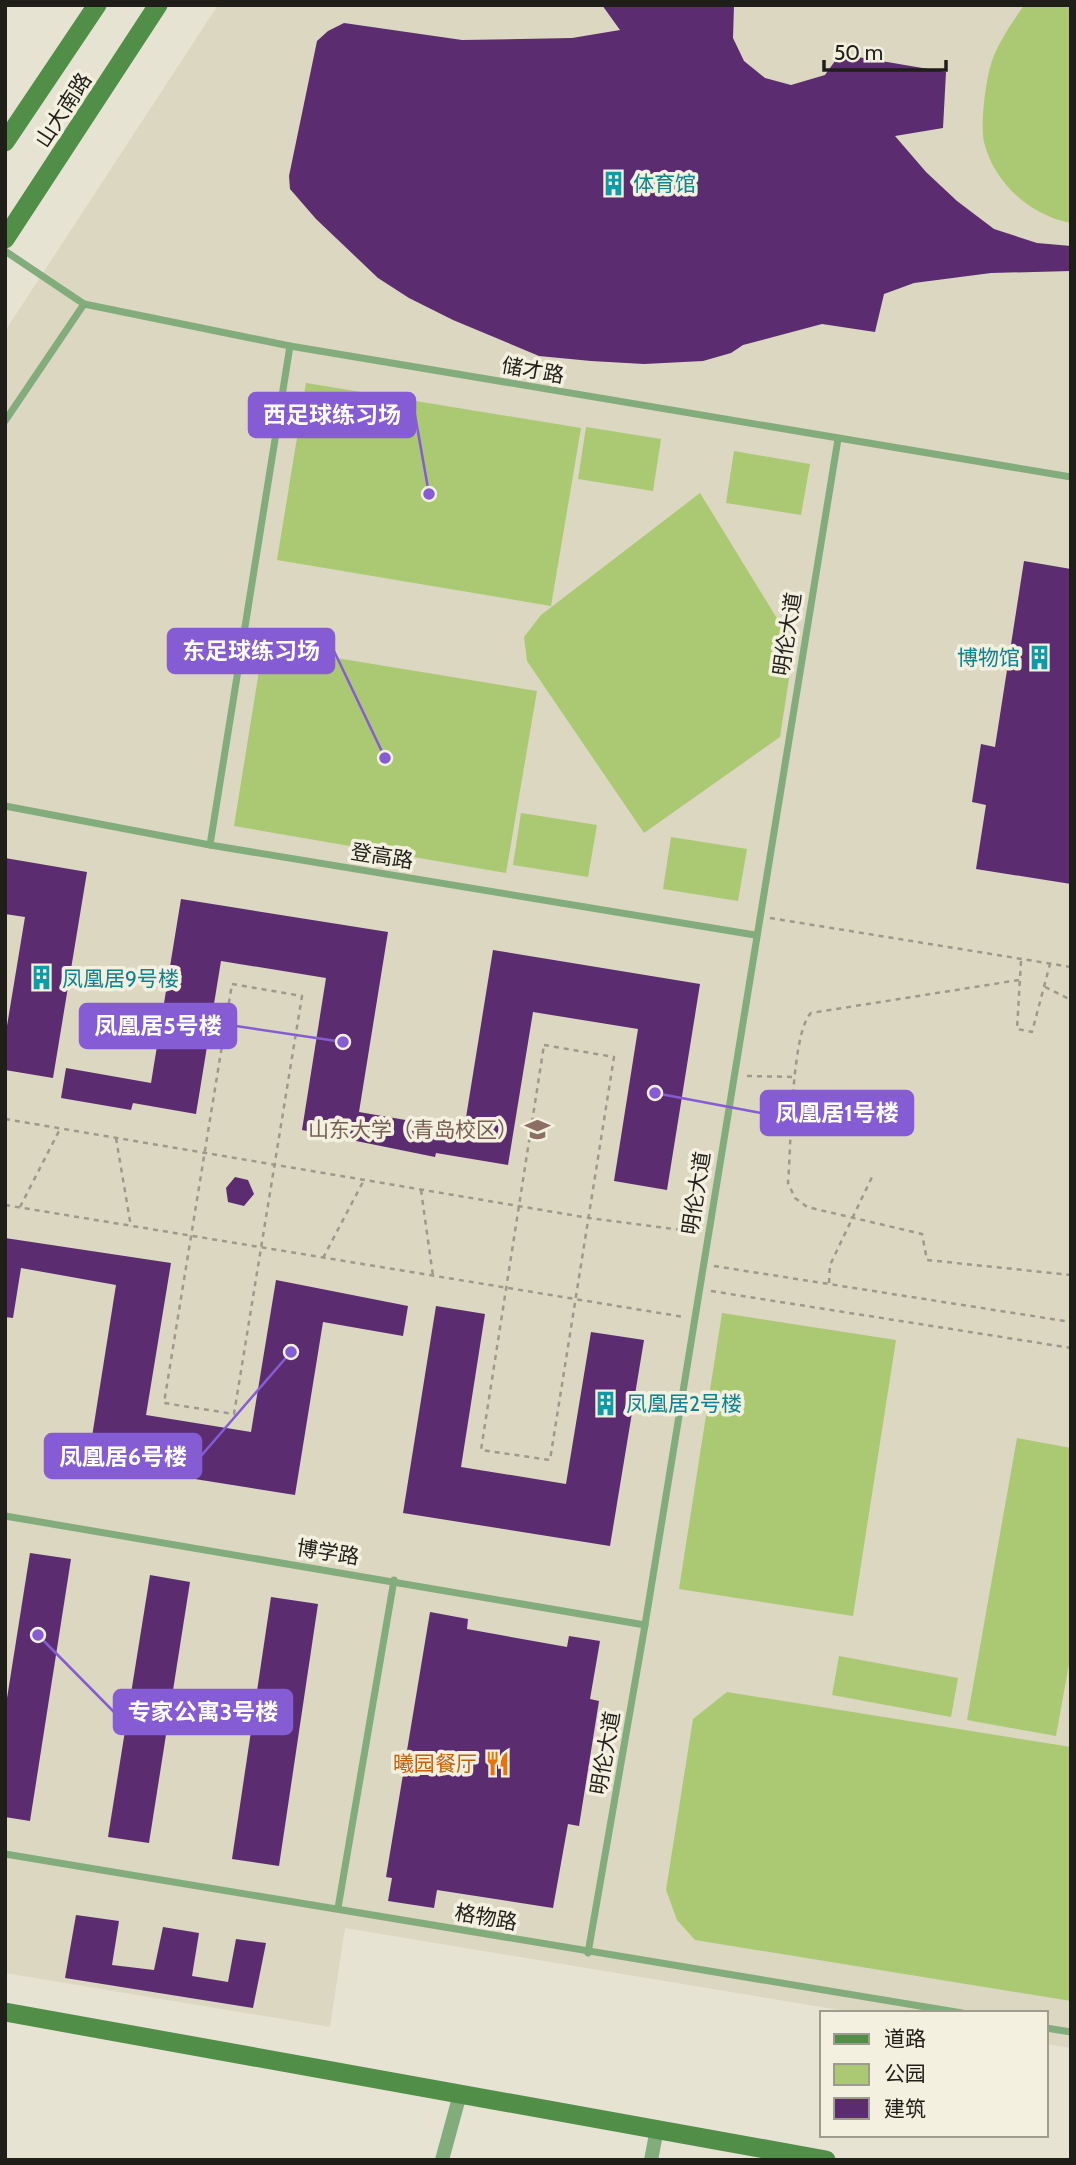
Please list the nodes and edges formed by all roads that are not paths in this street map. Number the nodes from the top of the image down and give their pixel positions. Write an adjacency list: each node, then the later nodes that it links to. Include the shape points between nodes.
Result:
1 (96, 5): 3 (main road, 山大南路)
2 (158, 5): 4 (main road, 山大南路)
3 (5, 142)
4 (5, 239)
5 (5, 251): 6 (lane, 储才路)
6 (84, 304): 7 (lane, 储才路); 8 (lane)
7 (290, 346): 9 (lane, 储才路); 12 (lane)
8 (5, 421)
9 (838, 439): 10 (lane, 储才路); 13 (lane, 明伦大道)
10 (1071, 477)
11 (5, 806): 12 (lane, 登高路)
12 (209, 845): 13 (lane, 登高路)
13 (755, 935): 16 (lane, 明伦大道)
14 (5, 1516): 15 (lane, 博学路)
15 (394, 1580): 16 (lane, 博学路); 18 (lane)
16 (645, 1625): 19 (lane, 明伦大道)
17 (5, 1854): 18 (lane, 格物路)
18 (338, 1908): 19 (lane, 格物路)
19 (588, 1953): 20 (lane, 格物路)
20 (950, 2011)
21 (5, 2012): 24 (main road)
22 (1048, 2028): 23 (lane)
23 (1071, 2032)
24 (460, 2094): 25 (main road); 26 (street)
25 (657, 2129): 27 (street); 28 (main road)
26 (442, 2160)
27 (651, 2160)
28 (827, 2160)

